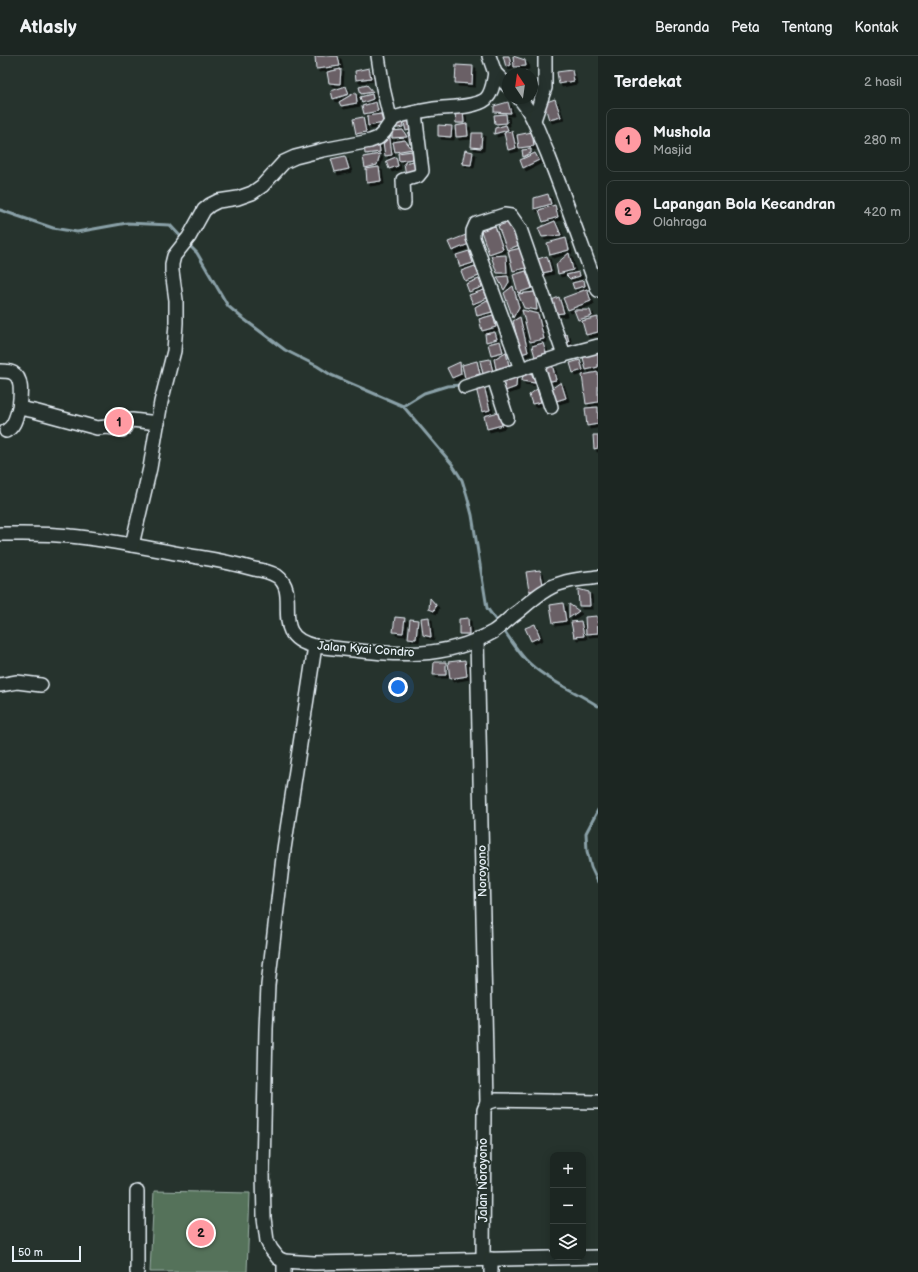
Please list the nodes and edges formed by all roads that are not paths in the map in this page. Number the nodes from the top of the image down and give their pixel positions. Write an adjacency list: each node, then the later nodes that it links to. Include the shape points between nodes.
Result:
1 (378, 56): 9 (street)
2 (489, 56): 4 (street)
3 (545, 56): 8 (street, via 545,88)
4 (495, 73): 5 (street); 7 (street, via 492,91 481,102)
5 (502, 80)
6 (525, 104): 8 (street)
7 (415, 113): 9 (street, via 398,117); 10 (street, via 422,171 418,176 403,180)
8 (534, 120): 11 (street)
9 (391, 122): 22 (street, via 378,138 295,157 284,162 252,193 218,201 204,210 190,237 174,256 172,264 176,300 174,351)
10 (404, 203)
11 (598, 290)
12 (598, 346): 13 (street)
13 (563, 351): 14 (street); 15 (street, via 520,229 513,218 504,215 476,224 473,238)
14 (537, 364): 15 (street); 19 (street)
15 (520, 366): 17 (street)
16 (0, 371): 20 (street, via 12,373 18,378)
17 (494, 378): 18 (street); 21 (street)
18 (465, 387)
19 (551, 407)
20 (19, 408): 22 (street, via 96,428 122,430 132,420); 23 (street, via 13,425)
21 (507, 418)
22 (158, 423): 25 (street)
23 (6, 431)
24 (0, 534): 25 (street, Jalan Kyai Condro, via 52,534)
25 (132, 545): 28 (street, Jalan Kyai Condro, via 224,562 277,576 284,586 287,597 288,620 292,633 298,640)
26 (598, 577): 27 (street, Jalan Kyai Condro, via 561,583 549,589 494,631)
27 (477, 639): 28 (street, Jalan Kyai Condro, via 443,651 418,654); 32 (street, Noroyono)
28 (315, 646): 37 (street, via 284,849 268,985 264,1218 267,1241)
29 (0, 685): 30 (street, via 17,682)
30 (41, 685)
31 (598, 1102): 32 (street, via 496,1100)
32 (487, 1103): 35 (street, Jalan Noroyono, via 484,1110)
33 (137, 1192): 38 (street)
34 (598, 1257): 35 (street)
35 (487, 1259): 36 (street); 39 (street, Jalan Noroyono)
36 (423, 1266): 37 (street, via 314,1263)
37 (284, 1267)
38 (137, 1272)
39 (491, 1272)

